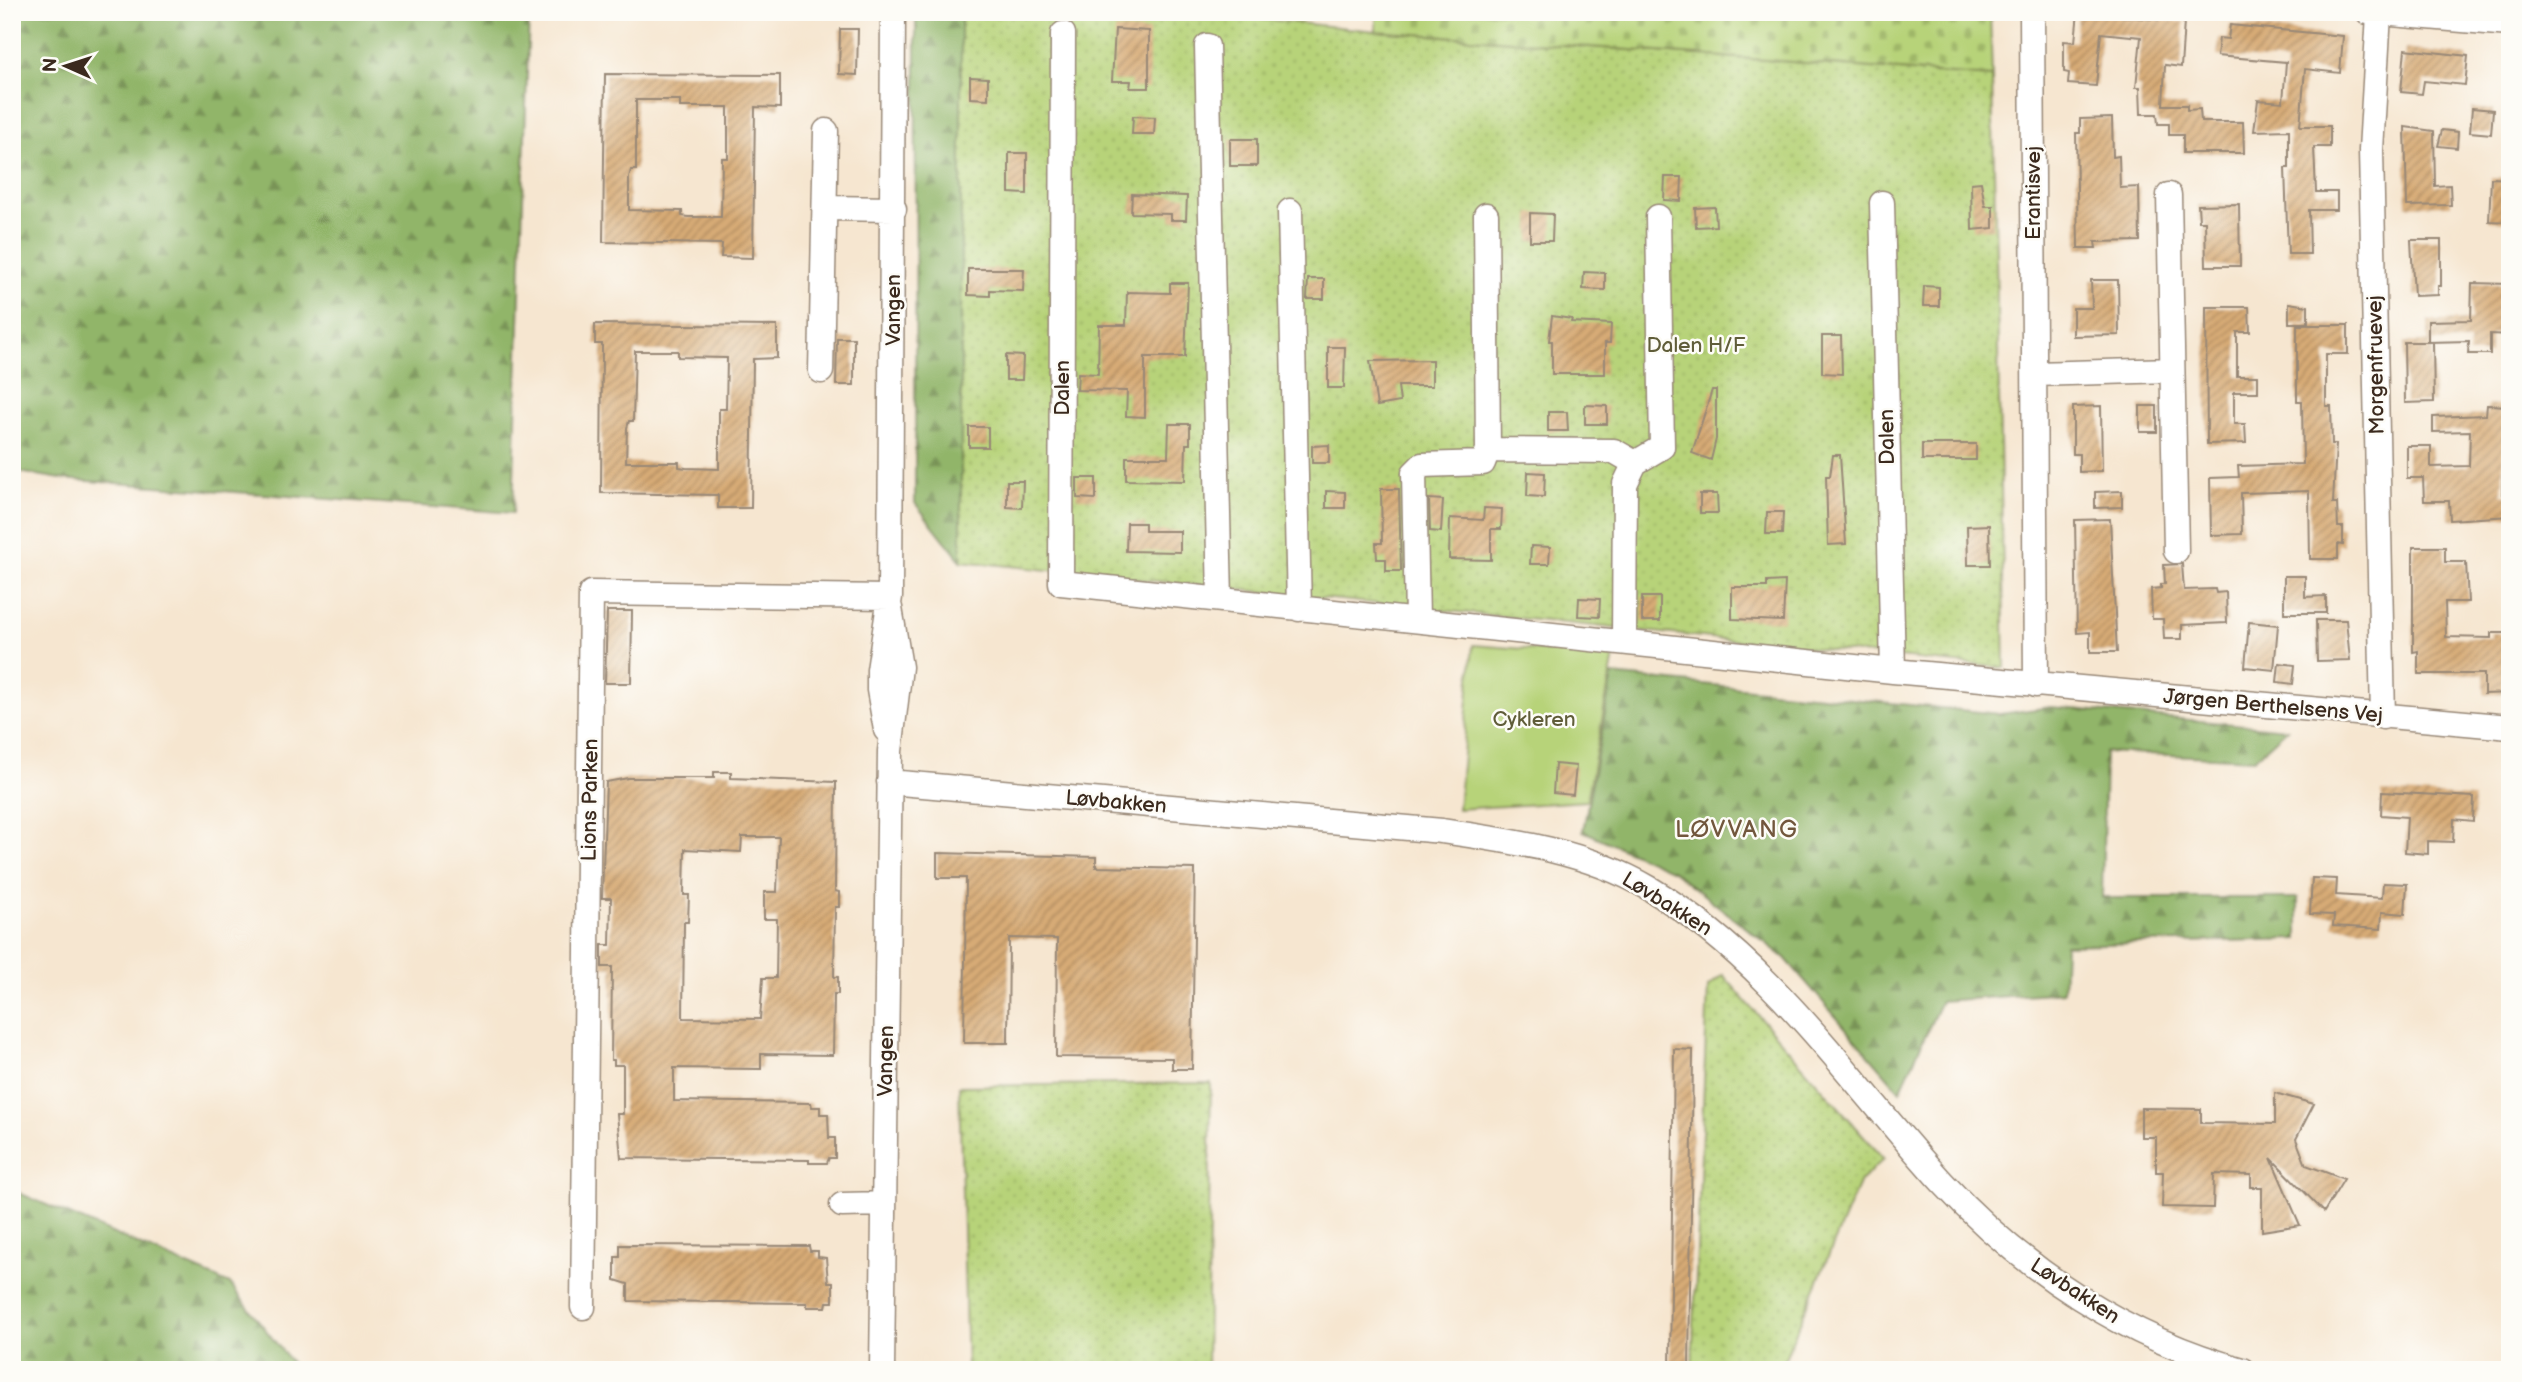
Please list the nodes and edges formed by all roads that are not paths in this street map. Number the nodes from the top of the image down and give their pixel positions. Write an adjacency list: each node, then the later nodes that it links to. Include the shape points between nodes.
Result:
1 (893, 12): 11 (street, Vangen)
2 (2032, 12): 17 (street, Erantisvej)
3 (2373, 13): 4 (street); 28 (street, Morgenfruevej, via 2371,150)
4 (2510, 24)
5 (1063, 34): 21 (street, Dalen, via 1061,583)
6 (1207, 46): 21 (street)
7 (826, 131): 10 (street)
8 (2169, 195): 15 (street)
9 (1882, 203): 26 (street, Dalen)
10 (826, 208): 11 (street); 16 (street)
11 (894, 209): 22 (street, Vangen)
12 (1290, 211): 23 (street)
13 (1486, 215): 18 (street)
14 (1657, 218): 19 (street, via 1662,447)
15 (2172, 370): 17 (street); 20 (street)
16 (821, 372)
17 (2035, 374): 27 (street, Erantisvej)
18 (1488, 450): 19 (street, via 1614,451); 24 (street, via 1483,463 1422,464 1414,473)
19 (1635, 463): 25 (street, via 1625,484)
20 (2176, 551)
21 (1220, 599): 23 (street, Dalen)
22 (890, 602): 30 (street, Vangen, via 900,667); 33 (street, Lions Parken, via 591,593)
23 (1299, 609): 24 (street, Dalen)
24 (1417, 618): 25 (street, Dalen)
25 (1624, 641): 26 (street, Dalen)
26 (1893, 671): 27 (street, Dalen)
27 (2036, 685): 28 (street, Jørgen Berthelsens Vej)
28 (2383, 717): 29 (street, Jørgen Berthelsens Vej)
29 (2510, 727)
30 (889, 782): 31 (street, Vangen); 35 (street, Løvbakken, via 1442,831 1524,842 1592,862 1648,887 1706,926 1759,971 1944,1183 2012,1251 2084,1301 2133,1327)
31 (884, 1204): 32 (street); 34 (street, Vangen)
32 (842, 1205)
33 (583, 1307)
34 (882, 1370)
35 (2243, 1370)

